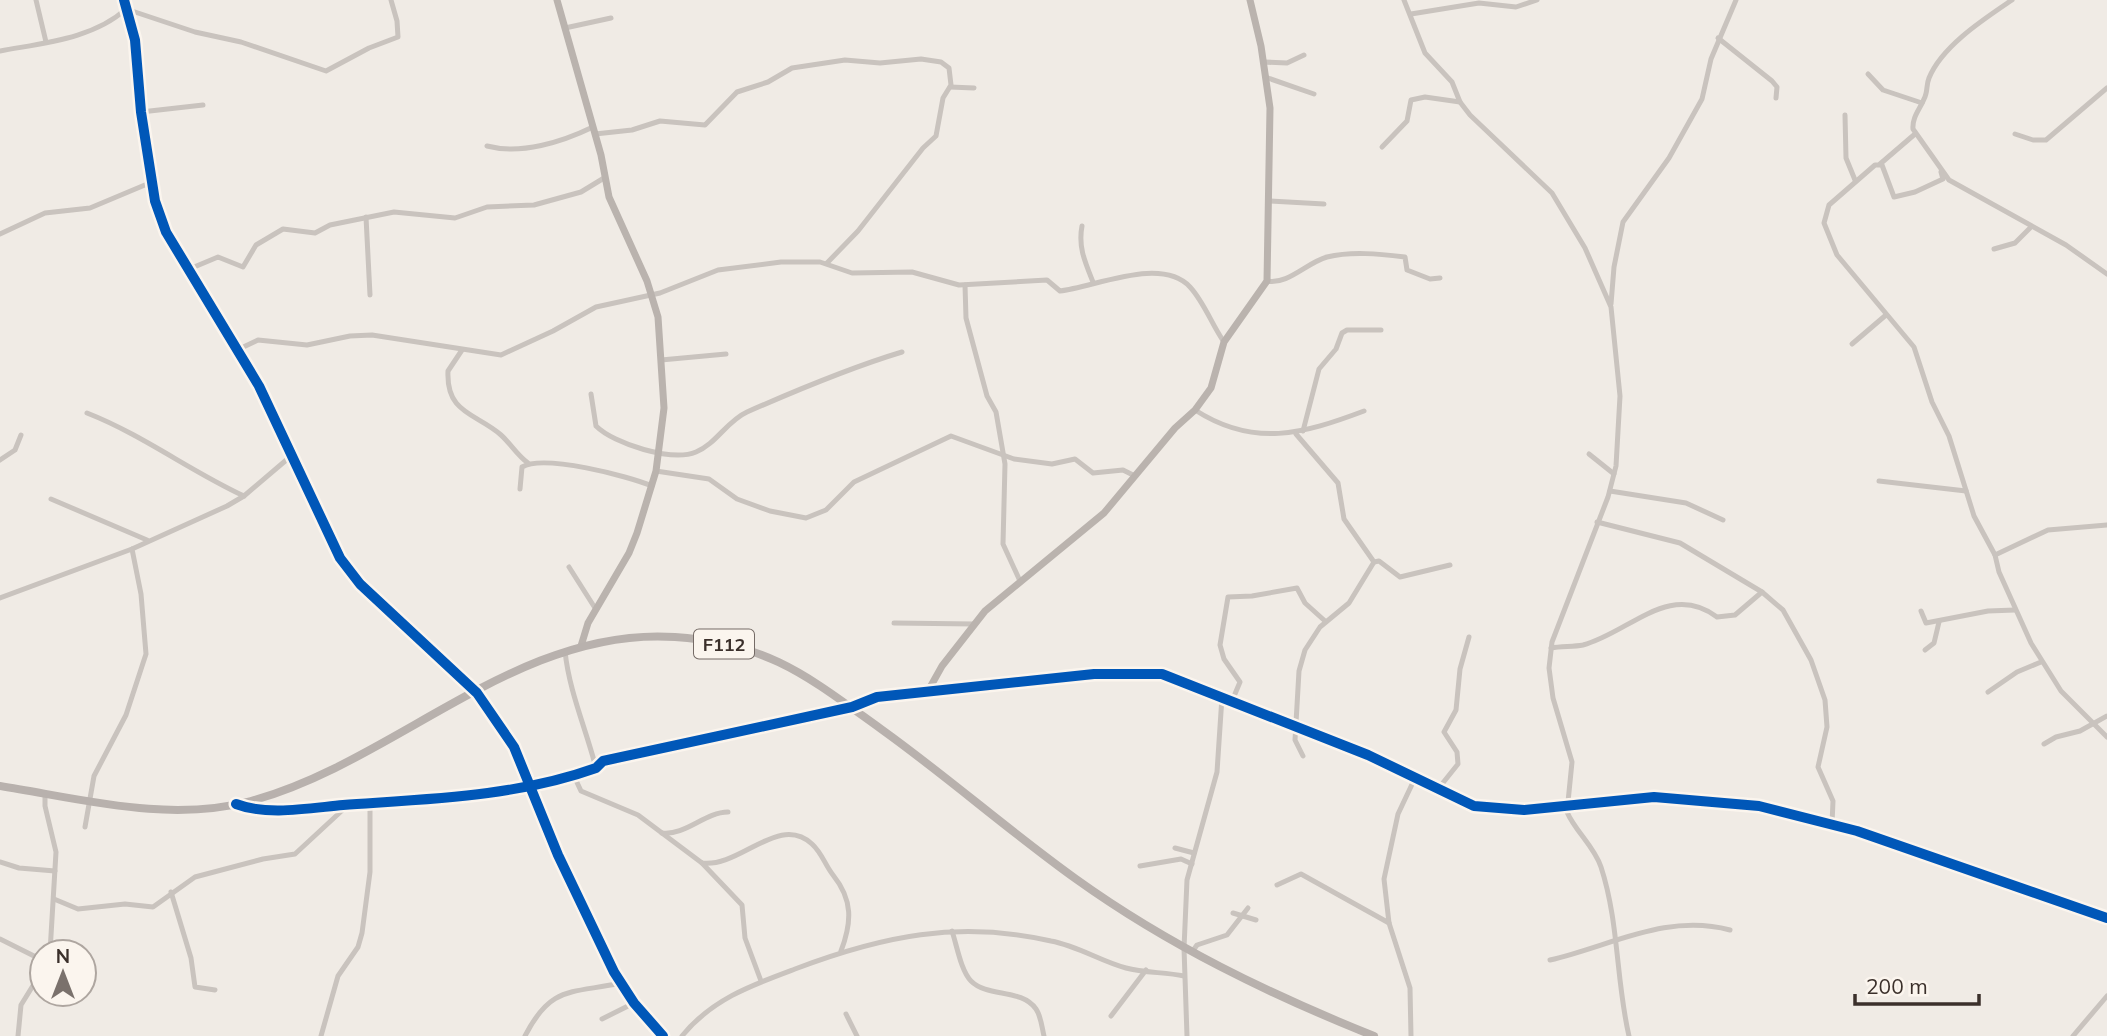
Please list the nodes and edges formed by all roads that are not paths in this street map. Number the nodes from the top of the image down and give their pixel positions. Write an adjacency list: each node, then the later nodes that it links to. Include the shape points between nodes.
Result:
1 (36, 0): 15 (street)
2 (124, 0): 10 (street)
3 (391, 0): 10 (street, via 398,37 327,71)
4 (556, 0): 13 (street)
5 (1250, 0): 18 (street)
6 (1404, 0): 11 (street)
7 (1537, 0): 11 (street, via 1516,7 1479,3)
8 (1736, 0): 14 (street)
9 (2012, 0): 27 (street, via 1942,59 1930,75)
10 (126, 9): 15 (street, via 93,29); 29 (street, via 138,61)
11 (1411, 14): 26 (street, via 1425,53 1452,82)
12 (611, 18): 13 (street)
13 (565, 28): 31 (street)
14 (1718, 38): 25 (street, via 1772,81); 55 (street, via 1702,99 1669,158 1623,222)
15 (46, 42): 16 (street)
16 (0, 51)
17 (1304, 55): 18 (street, via 1287,62)
18 (1263, 62): 20 (street)
19 (1868, 74): 27 (street, via 1883,90)
20 (1265, 77): 24 (street); 41 (street, via 1270,108)
21 (950, 87): 23 (street); 31 (street, via 949,68 936,60 814,64 792,68 737,92 705,125 660,121 632,130); 48 (street, via 943,98 936,136)
22 (2107, 88): 33 (street, via 2046,141)
23 (974, 89)
24 (1314, 94)
25 (1776, 98)
26 (1460, 102): 35 (street, via 1425,97 1411,100 1407,121); 58 (street, via 1552,192 1585,248)
27 (1922, 103): 32 (street, via 1912,123)
28 (203, 105): 29 (street)
29 (141, 112): 40 (street)
30 (1845, 115): 39 (street, via 1846,158)
31 (594, 131): 34 (street, via 550,143 499,149); 38 (street)
32 (1915, 134): 36 (street); 37 (street)
33 (2015, 134)
34 (487, 146)
35 (1382, 147)
36 (1880, 164): 37 (street, via 1894,197 1937,184 1943,179); 39 (street)
37 (1941, 172): 45 (street)
38 (604, 178): 43 (street, via 580,192 534,205 487,207 455,218 404,211); 56 (street)
39 (1855, 180): 60 (street, via 1829,205 1824,214 1825,230 1852,276)
40 (152, 182): 46 (street, via 90,208 45,213); 49 (street, via 166,232)
41 (1268, 201): 42 (street); 52 (street)
42 (1324, 204)
43 (366, 217): 49 (street, via 315,233 288,228 272,233 256,244 243,267 218,257); 57 (street)
44 (1082, 226): 53 (street, via 1079,240)
45 (2031, 227): 47 (street, via 2015,243); 50 (street)
46 (0, 234)
47 (1994, 249)
48 (827, 263): 54 (street, via 852,273 912,272); 56 (street, via 781,262 718,270)
49 (187, 270): 64 (street)
50 (2107, 274)
51 (1440, 278): 52 (street, via 1407,270 1405,257 1365,253 1329,257 1281,282)
52 (1266, 281): 62 (street)
53 (1093, 282): 54 (street, via 1060,291 1045,280); 62 (street, via 1162,273 1177,277 1193,291)
54 (965, 285): 78 (street, via 966,318 987,396 996,412)
55 (1612, 290): 58 (street); 59 (street)
56 (651, 294): 65 (street, via 596,307 501,355); 68 (street, via 658,317)
57 (370, 295)
58 (1606, 298): 59 (street)
59 (1611, 307): 82 (street, via 1620,396)
60 (1886, 315): 63 (street); 88 (street, via 1914,347)
61 (1381, 330): 73 (street, via 1342,333 1336,349 1319,369)
62 (1224, 342): 70 (street, via 1211,388)
63 (1853, 344)
64 (237, 350): 65 (street, via 258,340 307,345 360,335); 77 (street)
65 (462, 350): 80 (street, via 448,371 452,397 468,416 500,435)
66 (902, 352): 75 (street, via 745,412 695,453)
67 (726, 354): 68 (street)
68 (660, 360): 75 (street, via 664,426)
69 (591, 394): 75 (street, via 599,429 631,448)
70 (1195, 410): 73 (street, via 1247,432); 83 (street)
71 (1364, 411): 73 (street)
72 (87, 413): 89 (street, via 133,433 203,478)
73 (1300, 432): 97 (street, via 1338,483 1344,519)
74 (21, 435): 79 (street, via 15,450)
75 (659, 450): 81 (street)
76 (1589, 454): 82 (street)
77 (291, 456): 89 (street); 118 (street, via 349,571)
78 (1004, 456): 81 (street, via 968,440 944,438 854,482 826,510 799,518 737,499 709,479); 83 (street, via 1052,464 1075,459 1093,473 1123,470); 100 (street, via 1003,544)
79 (0, 460)
80 (528, 463): 85 (street, via 617,474); 86 (street, via 521,470)
81 (656, 471): 85 (street)
82 (1614, 474): 87 (street)
83 (1135, 476): 100 (street, via 1104,513)
84 (1879, 481): 88 (street)
85 (652, 486): 103 (street, via 629,553)
86 (520, 489)
87 (1610, 491): 91 (street, via 1686,503); 92 (street)
88 (1966, 491): 96 (street)
89 (244, 496): 94 (street)
90 (51, 499): 94 (street)
91 (1723, 520)
92 (1597, 522): 101 (street, via 1680,542); 112 (street)
93 (2107, 525): 96 (street, via 2048,530)
94 (148, 541): 95 (street)
95 (132, 549): 102 (street); 135 (street, via 146,654 126,715 94,776)
96 (1995, 555): 104 (street)
97 (1374, 562): 98 (street, via 1400,577); 106 (street, via 1349,603)
98 (1450, 565)
99 (569, 567): 103 (street)
100 (1020, 581): 109 (street)
101 (1762, 592): 112 (street, via 1735,615 1717,617 1702,606 1674,604 1583,645); 141 (street, via 1783,610 1811,660 1825,700 1827,727 1818,767 1833,800)
102 (0, 598)
103 (595, 608): 111 (street)
104 (2015, 610): 107 (street); 115 (street)
105 (1921, 611): 107 (street, via 1926,623)
106 (1325, 621): 120 (street, via 1305,603 1297,588 1228,597 1220,645 1240,682); 124 (street, via 1300,665)
107 (1939, 622): 113 (street, via 1934,643)
108 (894, 623): 109 (street)
109 (974, 624): 116 (street)
110 (1469, 637): 133 (street, via 1456,710 1444,732 1457,752 1458,764)
111 (581, 646): 114 (main road, F112); 121 (main road, F112, via 650,636 734,646 792,667)
112 (1551, 648): 139 (street, via 1549,680 1572,762)
113 (1925, 650)
114 (565, 651): 118 (main road, F112); 128 (street, via 571,689)
115 (2041, 662): 117 (street, via 2017,671); 123 (street, via 2061,691)
116 (928, 691): 119 (street, via 1135,672 1162,674); 121 (street, via 877,697)
117 (1988, 692)
118 (477, 693): 132 (street, via 514,747); 137 (main road, F112, via 306,781)
119 (1222, 697): 120 (street); 145 (street, via 1217,772)
120 (1232, 701): 124 (street)
121 (852, 706): 128 (street, via 603,761); 165 (main road, F112, via 1076,879)
122 (2107, 716): 123 (street)
123 (2092, 722): 125 (street); 126 (street, via 2080,732)
124 (1297, 727): 127 (street, via 1296,744); 130 (street)
125 (2107, 737)
126 (2044, 744)
127 (1304, 756)
128 (596, 768): 129 (street)
129 (573, 776): 132 (street); 143 (street, via 581,791 632,811)
130 (1415, 778): 133 (street); 159 (street, via 1398,814 1386,866)
131 (0, 786): 134 (main road, F112)
132 (532, 787): 136 (street); 173 (street, via 558,855)
133 (1438, 789): 139 (street, via 1464,803 1490,809)
134 (46, 793): 135 (main road, F112); 150 (street)
135 (90, 800): 137 (main road, F112, via 170,811); 142 (street)
136 (370, 803): 138 (street); 182 (street, via 370,872 362,933 338,976)
137 (236, 804): 138 (street, via 271,810)
138 (348, 805): 152 (street, via 295,854 195,877)
139 (1568, 806): 141 (street, via 1684,798 1759,806); 163 (street, via 1568,815 1601,868)
140 (727, 812): 143 (street)
141 (1832, 824): 157 (street)
142 (85, 827)
143 (662, 833): 147 (street)
144 (1175, 848): 145 (street)
145 (1194, 853): 148 (street)
146 (0, 862): 150 (street)
147 (702, 863): 166 (street, via 740,856 785,833 800,835 822,855 847,893 849,927); 172 (street, via 742,905 745,938)
148 (1192, 864): 149 (street, via 1181,859); 165 (street)
149 (1140, 866)
150 (55, 871): 153 (street)
151 (1277, 885): 159 (street, via 1301,874)
152 (170, 892): 153 (street, via 149,908 125,904 78,909); 174 (street, via 195,987)
153 (54, 899): 162 (street)
154 (1248, 908): 156 (street)
155 (1233, 913): 156 (street)
156 (1244, 916): 158 (street); 167 (street, via 1227,935 1206,940)
157 (2107, 918)
158 (1256, 920)
159 (1390, 923): 190 (street, via 1407,972)
160 (1730, 930): 163 (street, via 1710,924 1681,924)
161 (952, 931): 166 (street, via 909,934); 170 (street, via 1052,941 1124,968); 187 (street, via 962,967 973,983 1031,1004)
162 (51, 938)
163 (1616, 938): 169 (street); 191 (street)
164 (0, 939): 168 (street)
165 (1184, 948): 167 (main road, F112); 171 (street)
166 (841, 951): 172 (street)
167 (1192, 952): 189 (main road, F112, via 1257,987)
168 (28, 953)
169 (1550, 960)
170 (1146, 970): 171 (street); 179 (street)
171 (1184, 976): 188 (street)
172 (761, 981): 185 (street, via 713,1006)
173 (621, 983): 177 (street); 183 (street, via 551,999)
174 (215, 990)
175 (28, 995): 181 (street)
176 (2107, 996): 192 (street)
177 (634, 1003): 180 (street); 184 (street)
178 (846, 1014): 186 (street)
179 (1111, 1016)
180 (602, 1019)
181 (18, 1036)
182 (321, 1036)
183 (525, 1036)
184 (663, 1036)
185 (682, 1036)
186 (857, 1036)
187 (1044, 1036)
188 (1186, 1036)
189 (1374, 1036)
190 (1411, 1036)
191 (1629, 1036)
192 (2073, 1036)

